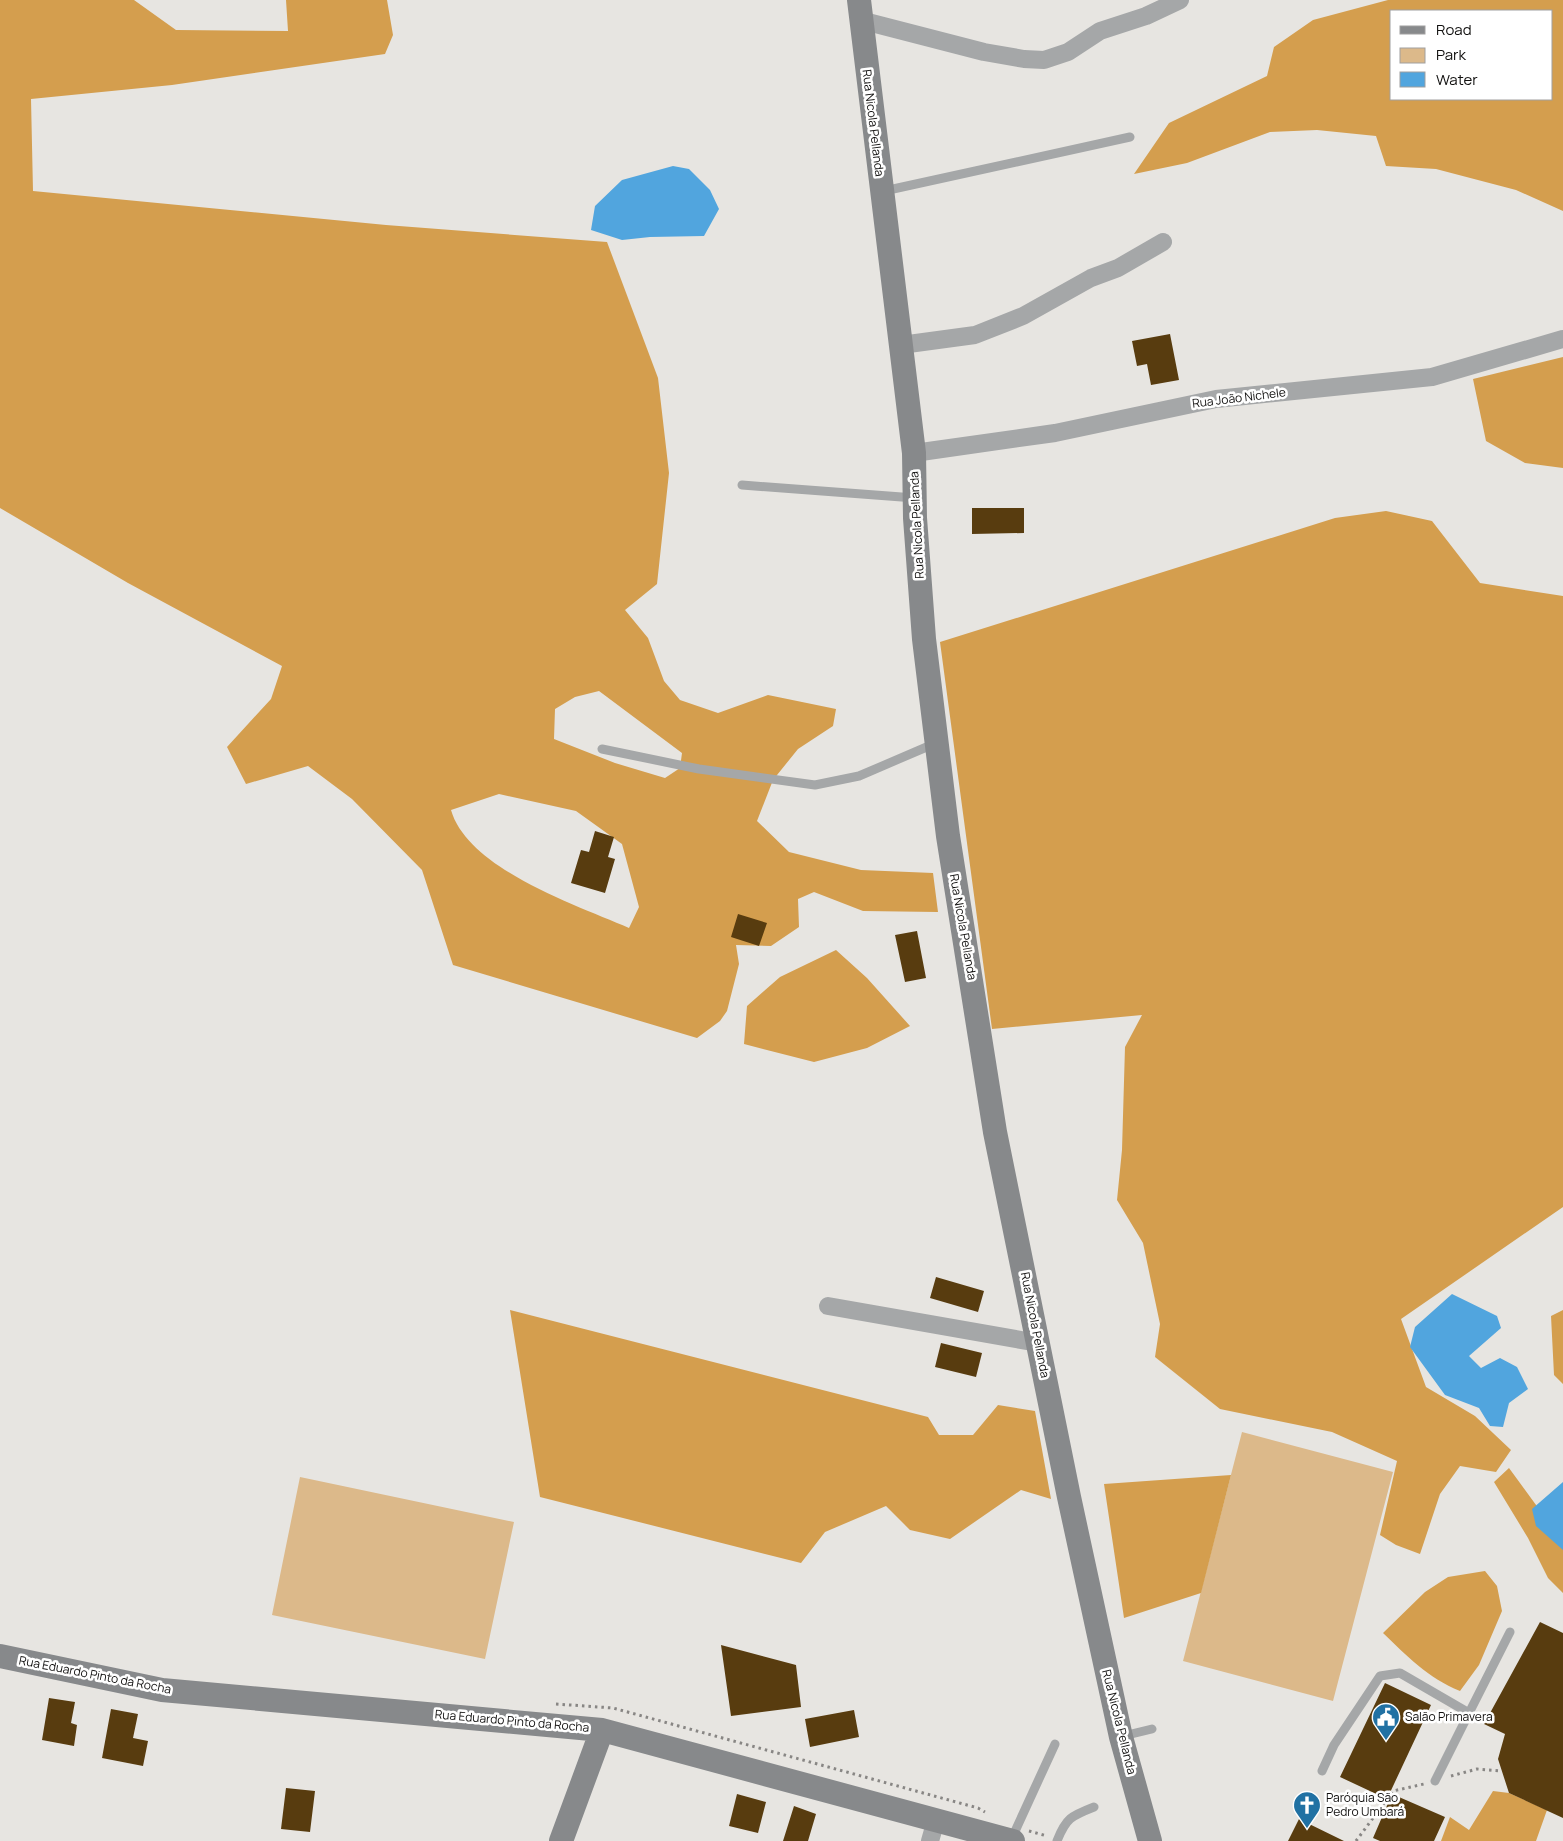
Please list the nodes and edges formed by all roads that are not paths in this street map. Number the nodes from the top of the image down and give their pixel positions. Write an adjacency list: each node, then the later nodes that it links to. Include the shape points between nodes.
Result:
1 (1180, 0): 2 (street, via 1146,16 1100,31 1068,52 1044,60 984,52)
2 (859, 10): 4 (main road, Rua Nicola Pellanda)
3 (1130, 137): 4 (lane)
4 (881, 191): 7 (main road, Rua Nicola Pellanda)
5 (1162, 242): 7 (street, via 1023,316 975,336)
6 (1563, 339): 8 (street, Rua João Nichele, via 1432,377 1216,399 1054,433)
7 (900, 345): 8 (main road, Rua Nicola Pellanda)
8 (914, 453): 10 (main road, Rua Nicola Pellanda)
9 (742, 485): 10 (lane)
10 (915, 498): 11 (main road, Rua Nicola Pellanda, via 924,639)
11 (937, 743): 12 (lane, via 859,776 815,785 699,768); 14 (main road, Rua Nicola Pellanda, via 948,836 995,1132)
12 (602, 749)
13 (828, 1306): 14 (street)
14 (1038, 1343): 20 (main road, Rua Nicola Pellanda)
15 (1510, 1632): 17 (lane)
16 (0, 1656): 19 (main road, Rua Eduardo Pinto da Rocha, via 162,1690)
17 (1469, 1713): 22 (lane, via 1400,1673 1380,1676 1339,1737); 23 (lane)
18 (1152, 1729): 20 (lane)
19 (602, 1730): 25 (main road, Rua Eduardo Pinto da Rocha); 26 (main road)
20 (1120, 1737): 29 (main road, Rua Nicola Pellanda)
21 (1056, 1744): 27 (lane)
22 (1322, 1771)
23 (1435, 1782)
24 (1094, 1806): 28 (lane, via 1063,1824)
25 (933, 1830): 27 (main road, Rua Eduardo Pinto da Rocha)
26 (561, 1841)
27 (1012, 1841)
28 (1057, 1841)
29 (1150, 1841)

